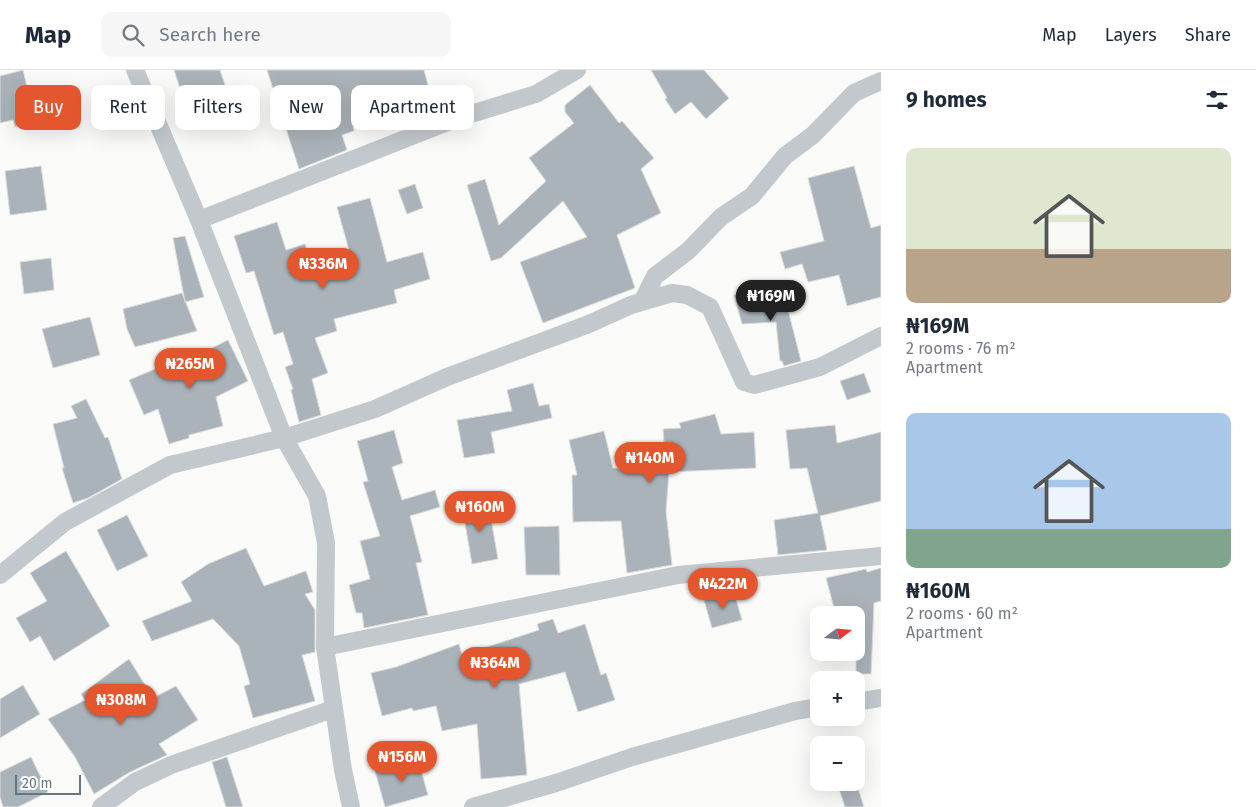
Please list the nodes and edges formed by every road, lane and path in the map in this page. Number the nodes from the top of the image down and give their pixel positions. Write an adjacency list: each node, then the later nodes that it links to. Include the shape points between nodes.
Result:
1 (135, 70): 4 (street)
2 (577, 70): 4 (street, via 536,94 458,118)
3 (881, 81): 5 (street, via 854,93 813,134 785,156 752,196 721,217 656,276)
4 (199, 220): 7 (street)
5 (642, 302): 6 (street, via 672,293 687,295 710,307 744,382 754,385 820,367); 7 (street, via 447,377 375,409)
6 (881, 336)
7 (284, 438): 9 (street, via 170,465 65,522); 10 (street, via 317,496 320,508 326,543)
8 (881, 556): 10 (street, via 678,575)
9 (0, 575)
10 (325, 647): 14 (street)
11 (881, 698): 12 (street)
12 (865, 701)
13 (810, 708): 17 (street, via 632,757)
14 (333, 709): 15 (street, via 171,765 135,782); 16 (street)
15 (101, 807)
16 (351, 807)
17 (473, 807)

